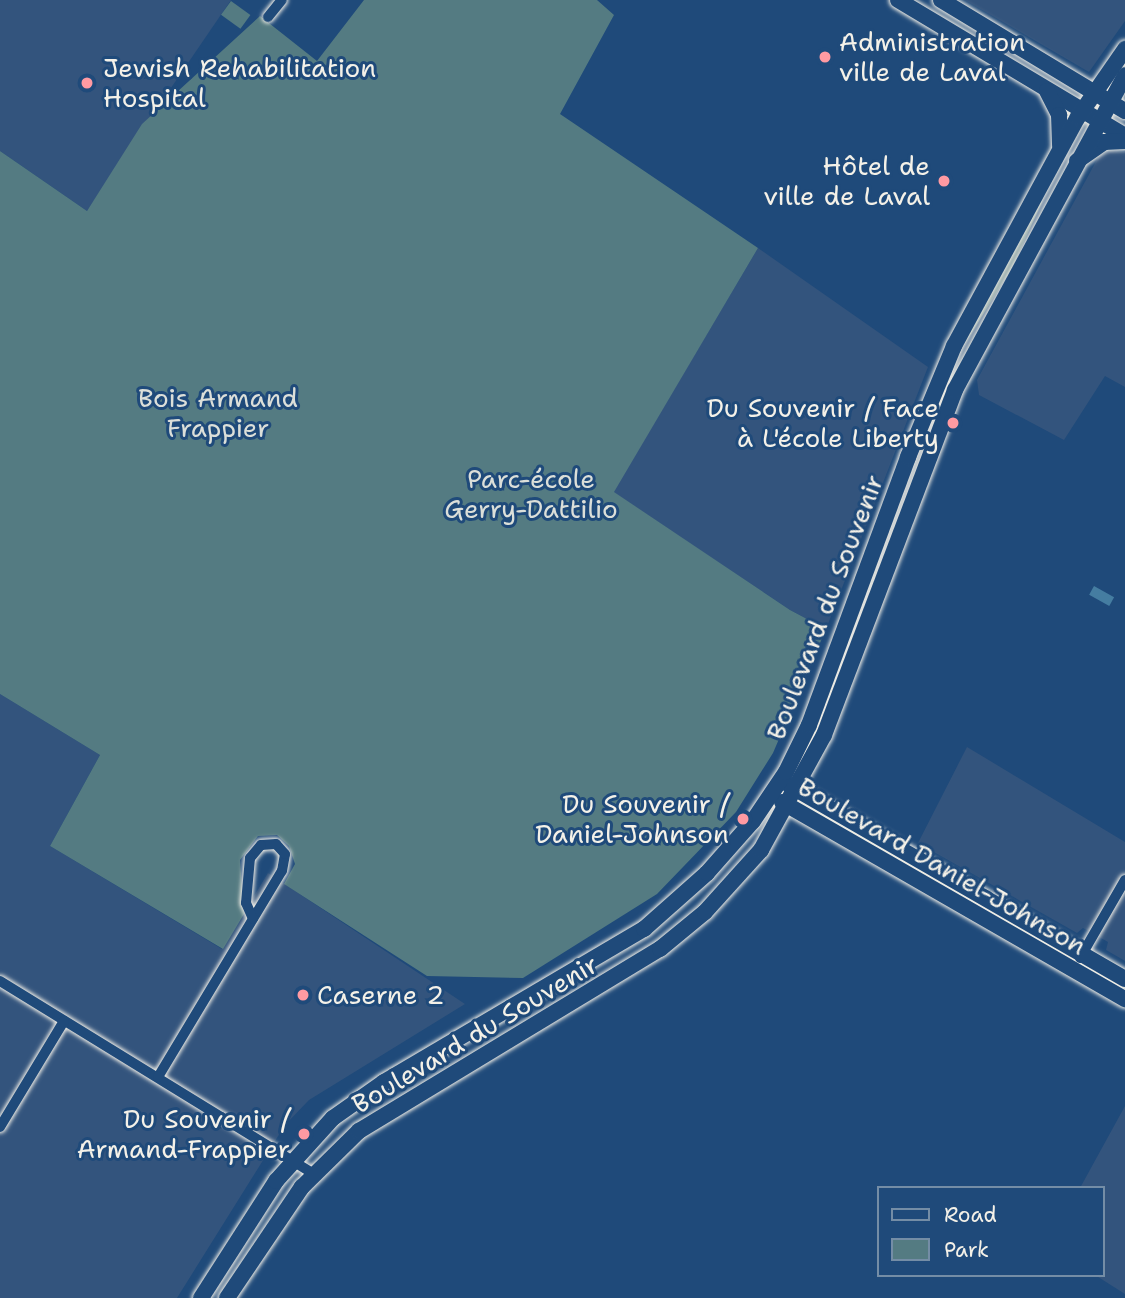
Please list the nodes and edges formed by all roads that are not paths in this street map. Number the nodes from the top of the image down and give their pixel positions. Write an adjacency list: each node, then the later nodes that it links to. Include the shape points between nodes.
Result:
1 (282, 0): 4 (street)
2 (898, 0): 7 (street)
3 (941, 0): 8 (street)
4 (268, 17)
5 (1125, 49): 8 (street, Boulevard du Souvenir)
6 (1125, 75): 9 (street, Boulevard du Souvenir)
7 (1046, 89): 10 (street); 14 (street, via 1059,115)
8 (1094, 92): 9 (street); 10 (street, Boulevard du Souvenir)
9 (1108, 101): 11 (street); 12 (street, Boulevard du Souvenir)
10 (1082, 111): 12 (street); 14 (street, Boulevard du Souvenir)
11 (1125, 111)
12 (1098, 120): 13 (street); 15 (street, Boulevard du Souvenir)
13 (1125, 139): 15 (street, via 1104,142)
14 (1060, 149): 16 (street, Boulevard du Souvenir, via 954,346 815,711)
15 (1073, 165): 17 (street, Boulevard du Souvenir, via 953,393 835,709)
16 (781, 781): 17 (street, Boulevard Daniel-Johnson); 18 (street, Boulevard du Souvenir)
17 (798, 790): 19 (street, Boulevard du Souvenir); 22 (street, Boulevard Daniel-Johnson)
18 (771, 795): 19 (street, Boulevard Daniel-Johnson); 30 (street, Boulevard du Souvenir, via 717,863 656,920 373,1089 333,1118)
19 (789, 806): 23 (street, Boulevard Daniel-Johnson); 31 (street, Boulevard du Souvenir, via 744,871 673,939 615,978 389,1109 342,1145)
20 (1125, 880): 22 (street)
21 (253, 919): 21 (street, via 285,866 285,854 276,844 261,845 250,858 246,903); 28 (street)
22 (1082, 954): 23 (street); 24 (street, Boulevard Daniel-Johnson)
23 (1073, 970): 26 (street, Boulevard Daniel-Johnson)
24 (1125, 979)
25 (0, 981): 27 (street)
26 (1125, 999)
27 (64, 1021): 28 (street); 29 (street)
28 (159, 1077): 30 (street)
29 (0, 1127)
30 (294, 1158): 31 (street); 32 (street, Boulevard du Souvenir)
31 (314, 1174): 33 (street, Boulevard du Souvenir)
32 (201, 1298)
33 (227, 1298)

